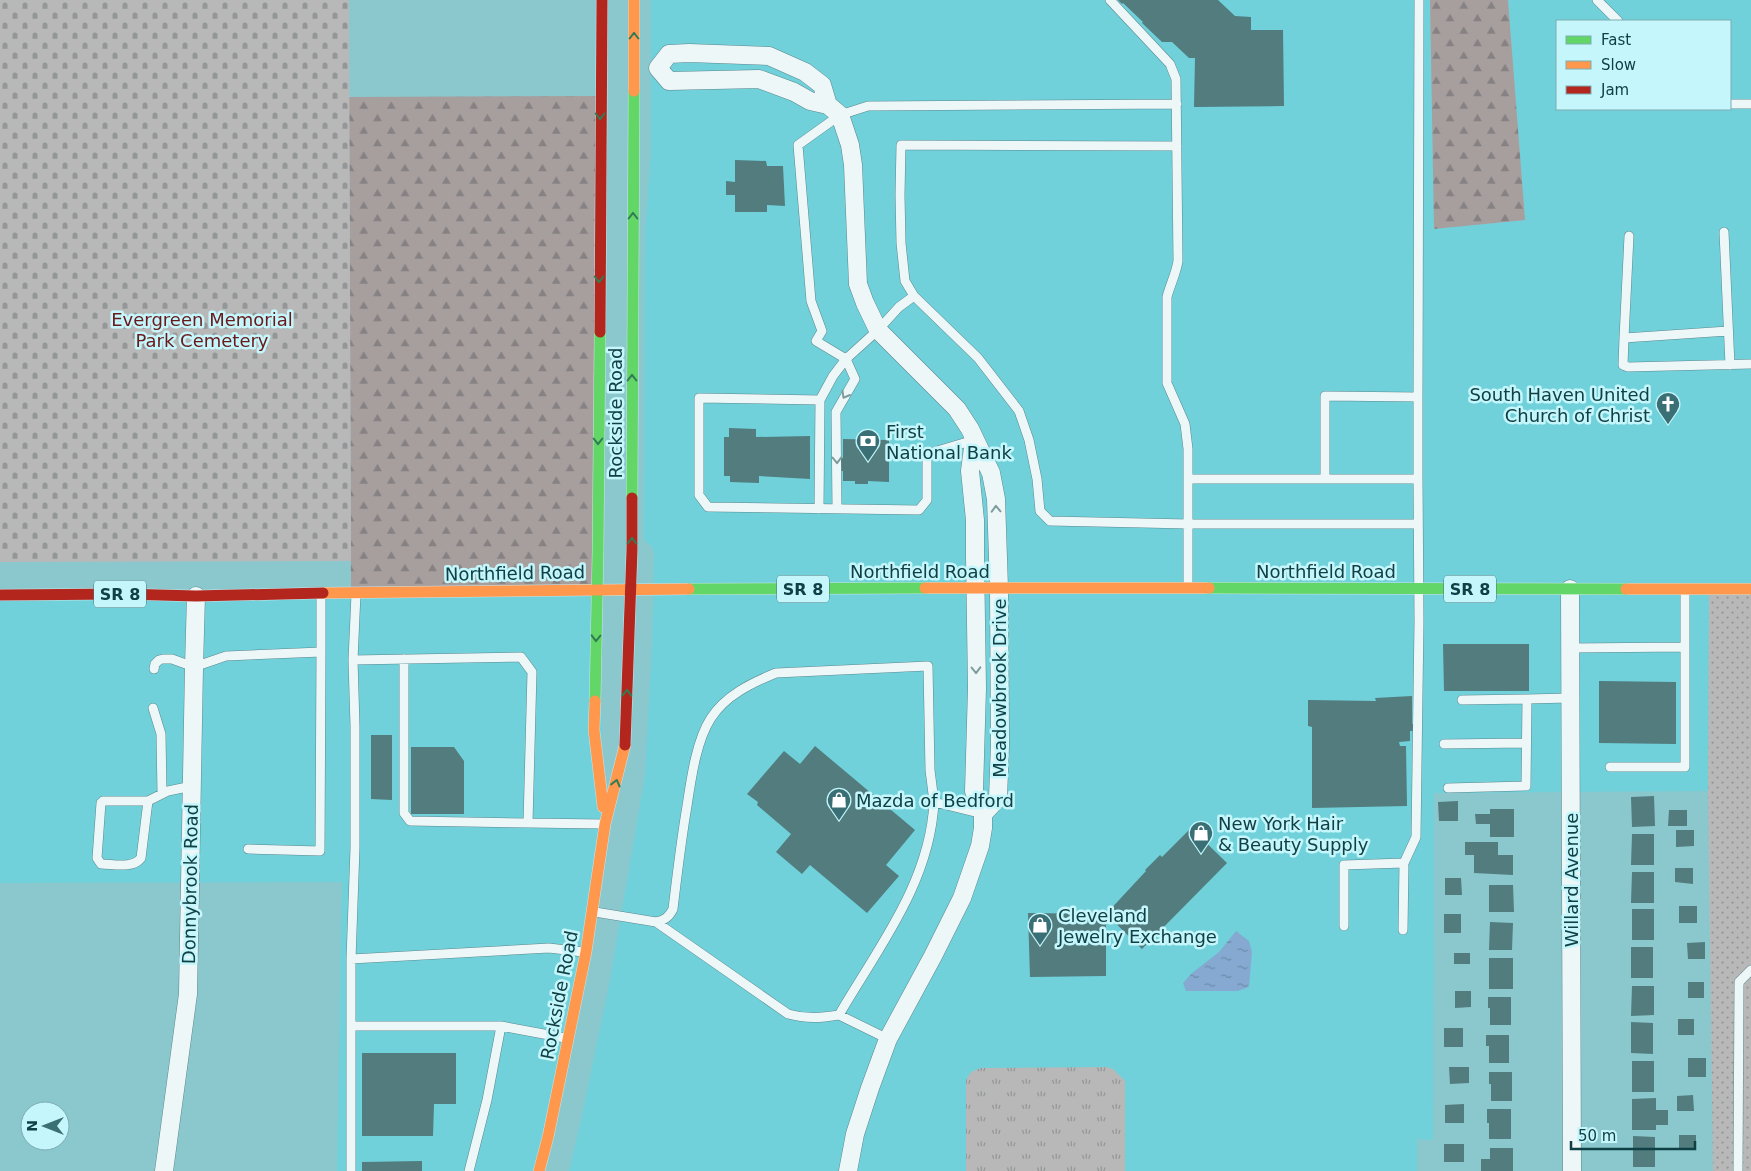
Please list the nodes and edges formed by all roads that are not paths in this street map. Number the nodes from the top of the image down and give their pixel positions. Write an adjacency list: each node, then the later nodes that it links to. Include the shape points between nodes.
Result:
1 (602, 0): 8 (main road, Rockside Road)
2 (634, 0): 7 (main road, Rockside Road, one-way to 2)
3 (1110, 0): 10 (lane, via 1170,64 1176,79)
4 (1418, 0): 24 (lane)
5 (1597, 0): 6 (lane)
6 (1617, 20)
7 (633, 67): 8 (street); 9 (street); 37 (main road, Rockside Road, one-way to 7)
8 (601, 68): 40 (main road, Rockside Road, one-way to 40)
9 (658, 68): 13 (street, via 669,81 760,79); 13 (street, Meadowbrook Drive, via 669,54 769,56 805,72 822,85)
10 (1177, 104): 13 (lane, via 868,106); 14 (lane)
11 (1731, 104): 12 (lane)
12 (1751, 104)
13 (834, 110): 18 (street, Meadowbrook Drive, via 852,157 858,284); 21 (lane, via 798,145 811,301 822,331 816,341)
14 (1177, 146): 17 (lane, via 901,145 905,281); 27 (lane, via 1178,261 1167,297 1167,384 1185,424)
15 (1724, 232): 19 (lane)
16 (1629, 236): 20 (lane)
17 (914, 296): 18 (lane); 32 (lane, via 978,358 1020,411 1037,479 1040,511 1050,521)
18 (878, 330): 21 (lane); 26 (street, Meadowbrook Drive, via 957,410)
19 (1728, 331): 20 (lane); 23 (lane)
20 (1624, 338): 23 (lane, via 1623,365 1628,367)
21 (846, 359): 25 (lane); 31 (lane, one-way to 31, via 855,379 836,412)
22 (1751, 364): 23 (lane)
23 (1730, 365)
24 (1418, 397): 28 (lane, via 1325,396); 29 (lane)
25 (820, 400): 30 (lane); 30 (lane, via 699,398 699,495 708,507)
26 (974, 440): 31 (lane, via 927,454 927,500 919,510); 34 (street, Meadowbrook Drive, via 970,471); 35 (street, Meadowbrook Drive, one-way to 26, via 996,498 991,472)
27 (1188, 479): 28 (lane); 32 (lane)
28 (1325, 479): 29 (lane)
29 (1418, 479): 33 (lane)
30 (819, 509): 31 (lane)
31 (837, 509)
32 (1188, 524): 33 (lane); 36 (lane)
33 (1418, 524): 38 (lane)
34 (975, 588): 35 (main road, Northfield Road / SR 8); 37 (main road, Northfield Road / SR 8); 66 (street, Meadowbrook Drive, one-way to 66, via 974,791)
35 (999, 588): 36 (main road, Northfield Road / SR 8); 66 (street, Meadowbrook Drive, via 998,798)
36 (1188, 588): 38 (main road, Northfield Road / SR 8)
37 (631, 589): 40 (main road, Northfield Road / SR 8); 68 (main road, Rockside Road, one-way to 37, via 626,742)
38 (1418, 589): 39 (main road, Northfield Road / SR 8); 70 (lane, via 1416,837)
39 (1570, 589): 41 (main road, Northfield Road / SR 8); 48 (street, Willard Avenue)
40 (597, 590): 44 (main road, Northfield Road / SR 8); 68 (main road, Rockside Road, one-way to 68, via 594,730)
41 (1685, 590): 42 (main road, Northfield Road / SR 8); 47 (lane)
42 (1751, 590)
43 (322, 593): 44 (main road, Northfield Road / SR 8); 46 (main road, Northfield Road / SR 8); 49 (lane)
44 (356, 593): 51 (lane)
45 (0, 595): 46 (main road, Northfield Road / SR 8)
46 (196, 596): 52 (street, Donnybrook Road)
47 (1685, 647): 48 (lane); 60 (lane, via 1685,767)
48 (1571, 648): 54 (street, Willard Avenue)
49 (321, 652): 52 (lane, via 226,656); 69 (lane, via 320,851)
50 (404, 659): 51 (lane); 67 (lane, via 404,813 410,820); 67 (lane, via 521,657 532,672)
51 (353, 660): 76 (lane, via 356,726)
52 (194, 667): 53 (lane, via 163,659 158,660); 61 (street, Donnybrook Road)
53 (154, 669)
54 (1570, 698): 55 (lane); 88 (street, Willard Avenue)
55 (1527, 699): 56 (lane); 58 (lane)
56 (1462, 700)
57 (153, 708): 63 (lane, via 161,734)
58 (1526, 743): 59 (lane); 62 (lane, via 1526,786)
59 (1444, 744)
60 (1610, 767)
61 (192, 786): 63 (lane); 83 (street, Donnybrook Road, via 188,994)
62 (1448, 788)
63 (162, 794): 64 (lane)
64 (148, 801): 64 (lane, via 141,858 130,864 101,864 97,858 101,803)
65 (934, 802): 66 (lane); 72 (lane, via 930,770 928,666 776,673 760,679 724,702 710,719 692,772 673,909 670,916); 78 (lane, via 931,831 909,898)
66 (982, 814): 81 (street, Meadowbrook Drive, via 980,846 962,898)
67 (528, 823): 68 (lane)
68 (605, 824): 71 (main road, Rockside Road)
69 (248, 849)
70 (1404, 863): 73 (lane, via 1344,865); 74 (lane)
71 (594, 911): 72 (lane); 75 (main road, Rockside Road)
72 (656, 922): 78 (lane, via 788,1014 803,1018)
73 (1344, 926)
74 (1403, 930)
75 (586, 952): 76 (lane, via 549,948); 82 (main road, Rockside Road)
76 (351, 959): 79 (lane)
77 (1751, 970): 89 (lane, via 1739,982)
78 (839, 1015): 81 (lane)
79 (351, 1026): 80 (lane); 84 (lane)
80 (501, 1026): 82 (lane); 85 (lane)
81 (888, 1038): 87 (street, Meadowbrook Drive, via 855,1134)
82 (569, 1039): 86 (main road, Rockside Road)
83 (164, 1171)
84 (351, 1171)
85 (470, 1171)
86 (539, 1171)
87 (848, 1171)
88 (1572, 1171)
89 (1738, 1171)

